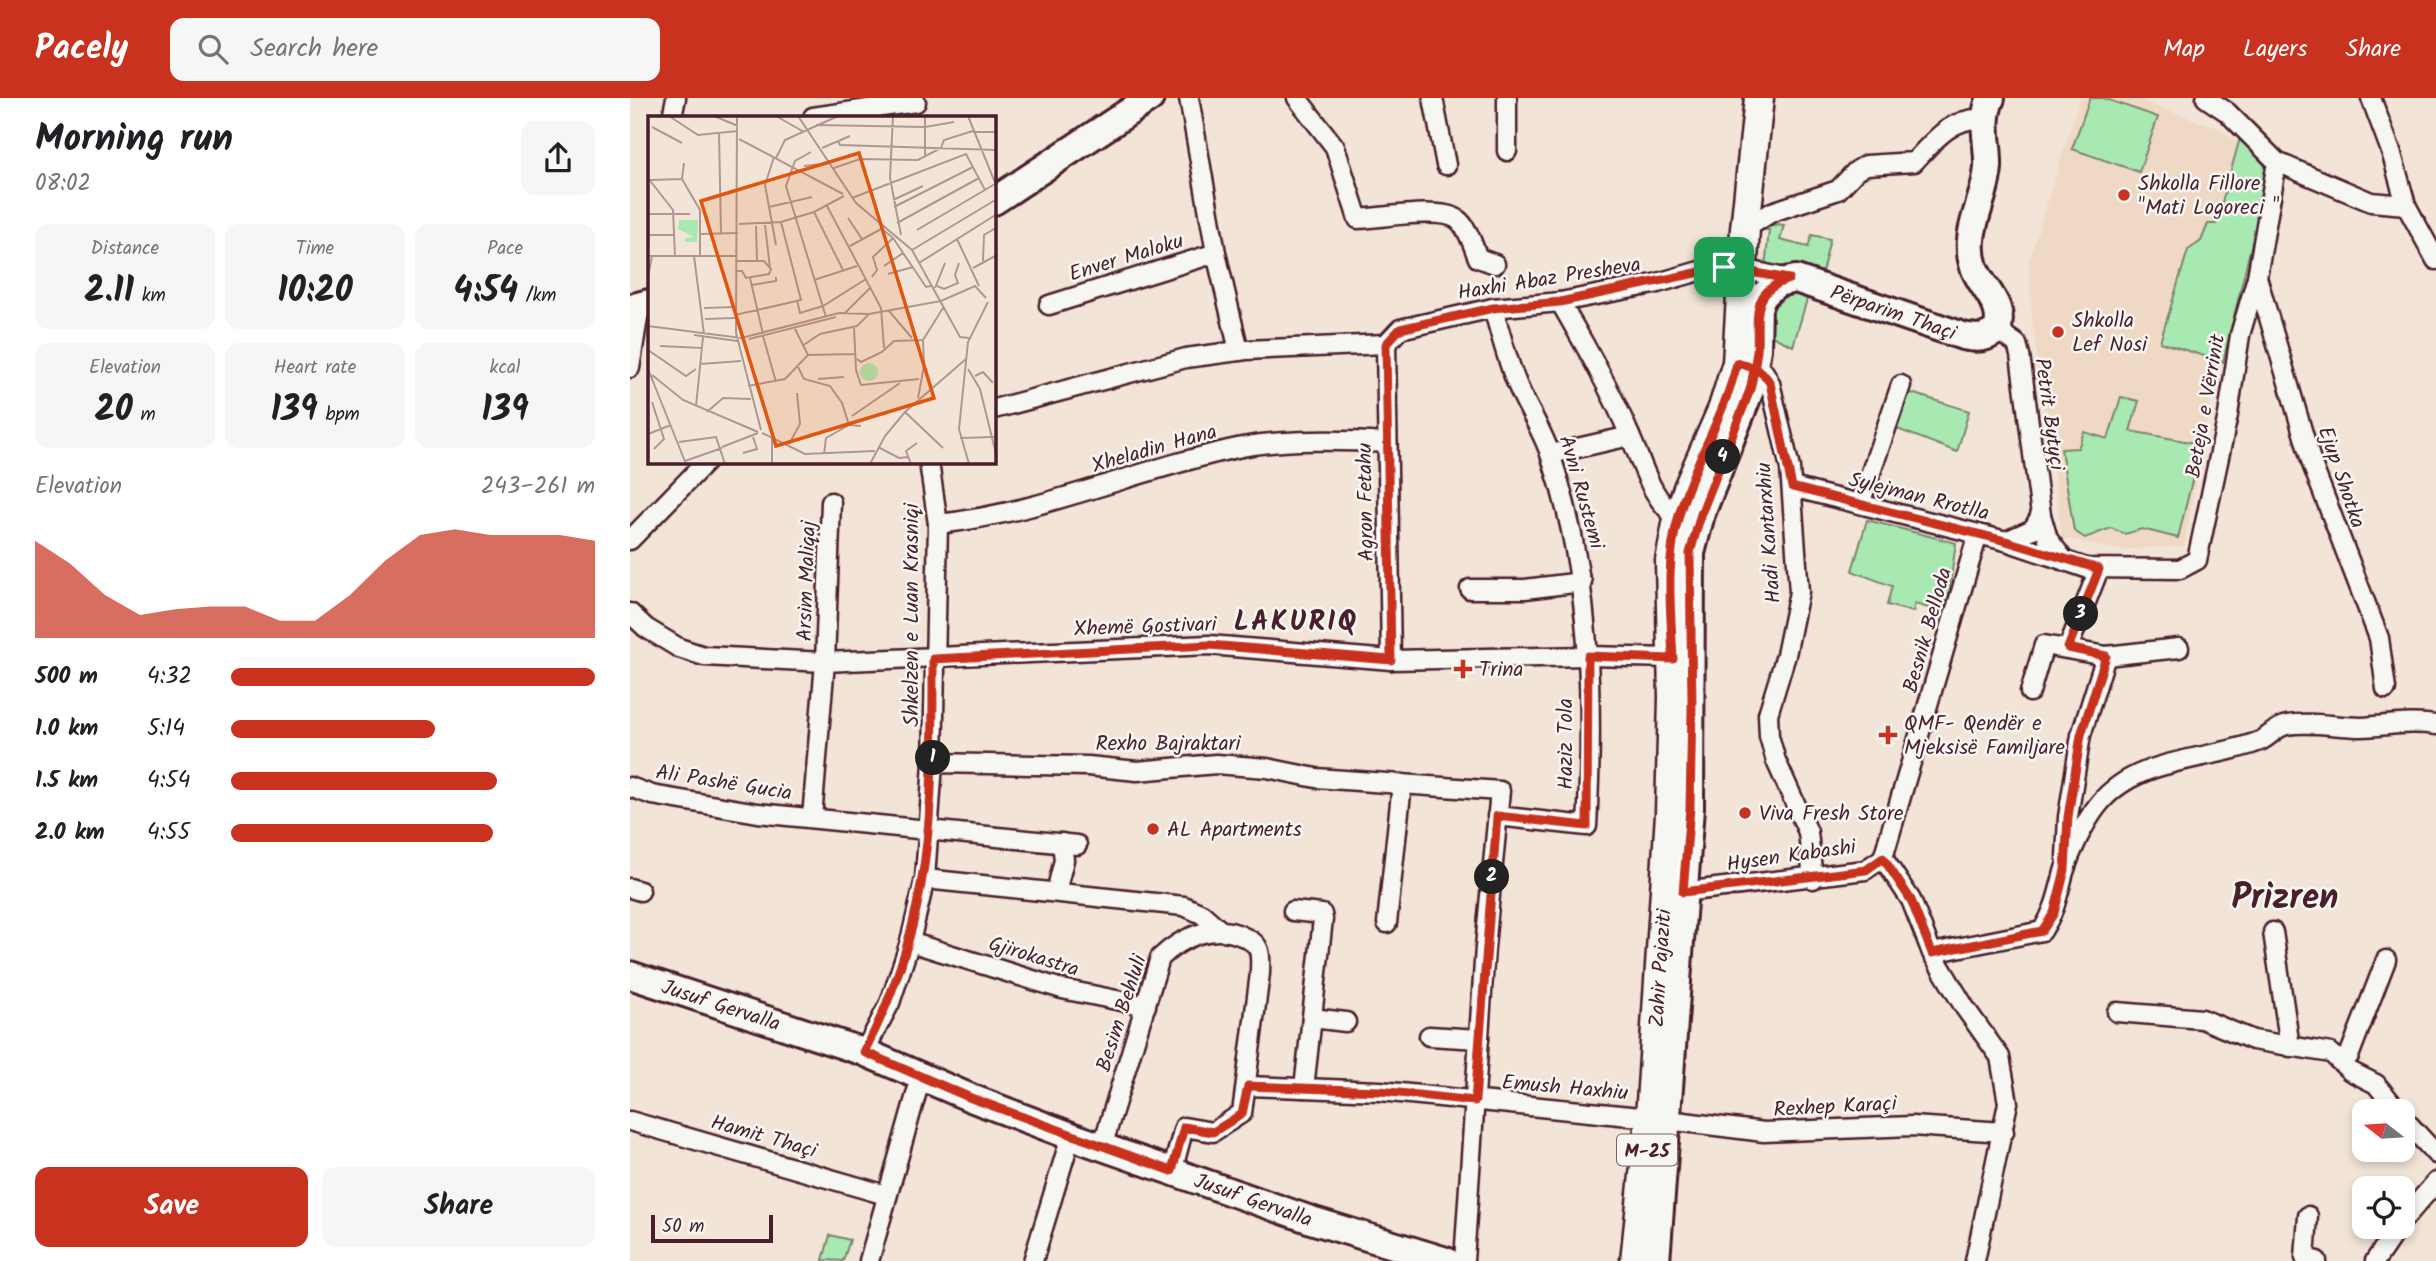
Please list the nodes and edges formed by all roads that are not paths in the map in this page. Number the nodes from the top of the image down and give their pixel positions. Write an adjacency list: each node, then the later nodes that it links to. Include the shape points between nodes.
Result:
1 (676, 98): 12 (street)
2 (1150, 98): 17 (street)
3 (1189, 98): 20 (street, Enver Maloku)
4 (1297, 98): 22 (street, via 1335,147 1358,219 1439,214 1457,219 1478,258)
5 (1433, 98): 16 (street)
6 (1507, 98): 14 (street)
7 (1759, 98): 19 (main road, Zahir Pajaziti / M-25)
8 (2206, 98): 15 (street)
9 (2371, 98): 18 (street)
10 (916, 106): 13 (street)
11 (1988, 109): 19 (street, via 1949,127 1914,162 1866,165 1838,190 1772,212); 30 (street, via 1986,183 1970,250 1974,267 2000,313)
12 (673, 116)
13 (822, 116)
14 (1507, 152)
15 (2277, 162): 18 (street, via 2371,202); 24 (street, Beteja e Vërrinit)
16 (1446, 165)
17 (996, 200)
18 (2406, 205): 21 (street)
19 (1745, 229): 23 (main road, Zahir Pajaziti / M-25)
20 (1216, 253): 28 (street, Enver Maloku); 32 (street, Enver Maloku)
21 (2436, 260)
22 (1495, 264)
23 (1741, 268): 25 (street, Haxhi Abaz Presheva); 26 (street, Haxhi Abaz Presheva, via 1703,270); 33 (main road, Zahir Pajaziti / M-25)
24 (2257, 277): 53 (street, Beteja e Vërrinit, via 2240,335 2197,560 2180,569); 65 (street, Ejup Shotka, via 2312,464 2379,638)
25 (1789, 279): 30 (street, Përparim Thaçi, via 1811,282 1963,336 1978,339); 33 (street, Zahir Pajaziti, via 1769,289 1758,307)
26 (1560, 302): 29 (street, Haxhi Abaz Presheva); 37 (street)
27 (640, 305): 34 (street)
28 (1049, 305)
29 (1493, 308): 31 (street, Haxhi Abaz Presheva, via 1400,329); 39 (street, Avni Rustemi, via 1515,380)
30 (1997, 330): 45 (street, Petrit Bytyçi, via 2017,344 2020,355)
31 (1386, 344): 32 (street); 38 (street, Agron Fetahu)
32 (1239, 351): 36 (street, via 1186,358)
33 (1746, 365): 42 (street, Hadi Kantarxhiu, via 1764,372 1770,383); 46 (main road, Zahir Pajaziti / M-25, via 1723,408); 79 (street, Zahir Pajaziti, via 1750,390 1690,553 1690,808)
34 (630, 368)
35 (1901, 385): 44 (street)
36 (996, 408)
37 (1630, 436): 39 (street); 46 (street, via 1653,491)
38 (1386, 443): 47 (street, Xheladin Hana, via 1246,447 971,521); 63 (street, Agron Fetahu)
39 (1550, 454): 54 (street, Avni Rustemi)
40 (704, 464): 49 (street)
41 (929, 464): 47 (street, Shkelzen e Luan Krasniqi)
42 (1792, 487): 44 (street, Sylejman Rrotlla); 77 (street, Hadi Kantarxhiu, via 1800,592 1768,714 1769,736 1808,832)
43 (831, 502): 64 (street, Arsim Maliqaj)
44 (1860, 504): 48 (street, Sylejman Rrotlla)
45 (2041, 515): 50 (street, via 2033,529); 52 (street, Petrit Bytyçi, via 2048,539)
46 (1678, 519): 62 (main road, Zahir Pajaziti / M-25, via 1669,577)
47 (938, 524): 61 (street, Shkelzen e Luan Krasniqi)
48 (1978, 534): 50 (street, Sylejman Rrotlla); 74 (street, Besnik Belloda)
49 (630, 540)
50 (2006, 541): 51 (street, Sylejman Rrotlla)
51 (2034, 550): 52 (street, Beteja e Vërrinit)
52 (2064, 560): 53 (street, Beteja e Vërrinit)
53 (2099, 569): 57 (street)
54 (1582, 582): 55 (street); 59 (street, Avni Rustemi)
55 (1470, 589)
56 (630, 613): 64 (street, Xhemë Gostivari, via 679,648 704,656)
57 (2068, 648): 60 (street); 66 (street, via 2044,645)
58 (2179, 648): 60 (street)
59 (1588, 656): 62 (street, Xhemë Gostivari); 63 (street, Xhemë Gostivari); 71 (street, Haziz Tola, via 1587,826)
60 (2106, 656): 75 (street, via 2081,735)
61 (933, 659): 63 (street, Xhemë Gostivari, via 1209,645); 64 (street, Xhemë Gostivari); 68 (street, Shkelzen e Luan Krasniqi)
62 (1673, 659): 102 (main road, Zahir Pajaziti / M-25)
63 (1391, 660)
64 (825, 662): 72 (street, Ali Pashë Gucia)
65 (2386, 689)
66 (2030, 692)
67 (2436, 725): 75 (street, via 2283,726 2261,741 2138,774 2098,805)
68 (933, 763): 69 (street, Rexho Bajraktari, via 1137,771 1216,764); 73 (street, Shkelzen e Luan Krasniqi)
69 (1402, 784): 71 (street, Rexho Bajraktari, via 1500,791); 81 (street)
70 (630, 787): 72 (street, Ali Pashë Gucia, via 693,803)
71 (1497, 816): 93 (street)
72 (812, 818): 73 (street, Ali Pashë Gucia)
73 (928, 831): 76 (street, Shkelzen e Luan Krasniqi); 78 (street, via 1070,844)
74 (1883, 858): 77 (street, Hysen Kabashi, via 1866,870); 85 (street, Hysen Kabashi, via 1911,900)
75 (2065, 870): 85 (street, via 2054,913 2042,931)
76 (925, 879): 78 (street); 84 (street, Shkelzen e Luan Krasniqi)
77 (1813, 879): 79 (street, Hysen Kabashi)
78 (1056, 892): 82 (street, via 1184,906)
79 (1683, 892): 102 (street, Zahir Pajaziti)
80 (1293, 911): 90 (street, via 1322,914)
81 (1387, 923)
82 (1221, 931): 88 (street, Besim Behluli, via 1193,935 1160,958); 98 (street, via 1245,937 1259,951)
83 (2273, 932): 94 (street)
84 (910, 942): 88 (street, Gjirokastra, via 1062,989); 95 (street, Shkelzen e Luan Krasniqi, via 890,1003)
85 (1932, 953): 105 (street, Hysen Kabashi, via 2000,1057 2008,1103)
86 (2386, 960): 96 (street, via 2349,1056)
87 (630, 975): 95 (street, Jusuf Gervalla)
88 (1146, 1006): 107 (street, Besim Behluli)
89 (2117, 1012): 94 (street, via 2202,1019 2253,1040)
90 (1312, 1018): 91 (street); 99 (street)
91 (1346, 1022)
92 (1429, 1035): 93 (street)
93 (1479, 1039): 101 (street)
94 (2290, 1047): 96 (street, via 2331,1053)
95 (864, 1052): 97 (street, Jusuf Gervalla)
96 (2338, 1060): 100 (street, via 2376,1084)
97 (921, 1077): 106 (street, Jusuf Gervalla); 111 (street)
98 (1248, 1086): 99 (street); 109 (street, via 1242,1114 1213,1132 1184,1127)
99 (1304, 1088): 101 (street)
100 (2388, 1099)
101 (1475, 1101): 102 (street, Emush Haxhiu); 119 (street)
102 (1659, 1119): 105 (street, Rexhep Karaçi, via 1764,1132 1912,1126); 120 (main road, Zahir Pajaziti / M-25); 121 (street, Zahir Pajaziti)
103 (630, 1121): 111 (street, Hamit Thaçi)
104 (2415, 1131): 108 (street)
105 (2004, 1132): 122 (street, Hysen Kabashi)
106 (1071, 1136): 107 (street, Jusuf Gervalla); 117 (street)
107 (1102, 1147): 109 (street, Jusuf Gervalla)
108 (2436, 1154)
109 (1172, 1171): 115 (street, Jusuf Gervalla)
110 (2436, 1182): 112 (street)
111 (886, 1195): 116 (street)
112 (2415, 1206)
113 (2308, 1216): 123 (street, via 2305,1258)
114 (2390, 1239): 124 (street)
115 (1411, 1256): 118 (street, Jusuf Gervalla)
116 (869, 1261)
117 (1033, 1261)
118 (1446, 1261)
119 (1464, 1261)
120 (1635, 1261)
121 (1656, 1261)
122 (1975, 1261)
123 (2317, 1261)
124 (2375, 1261)

